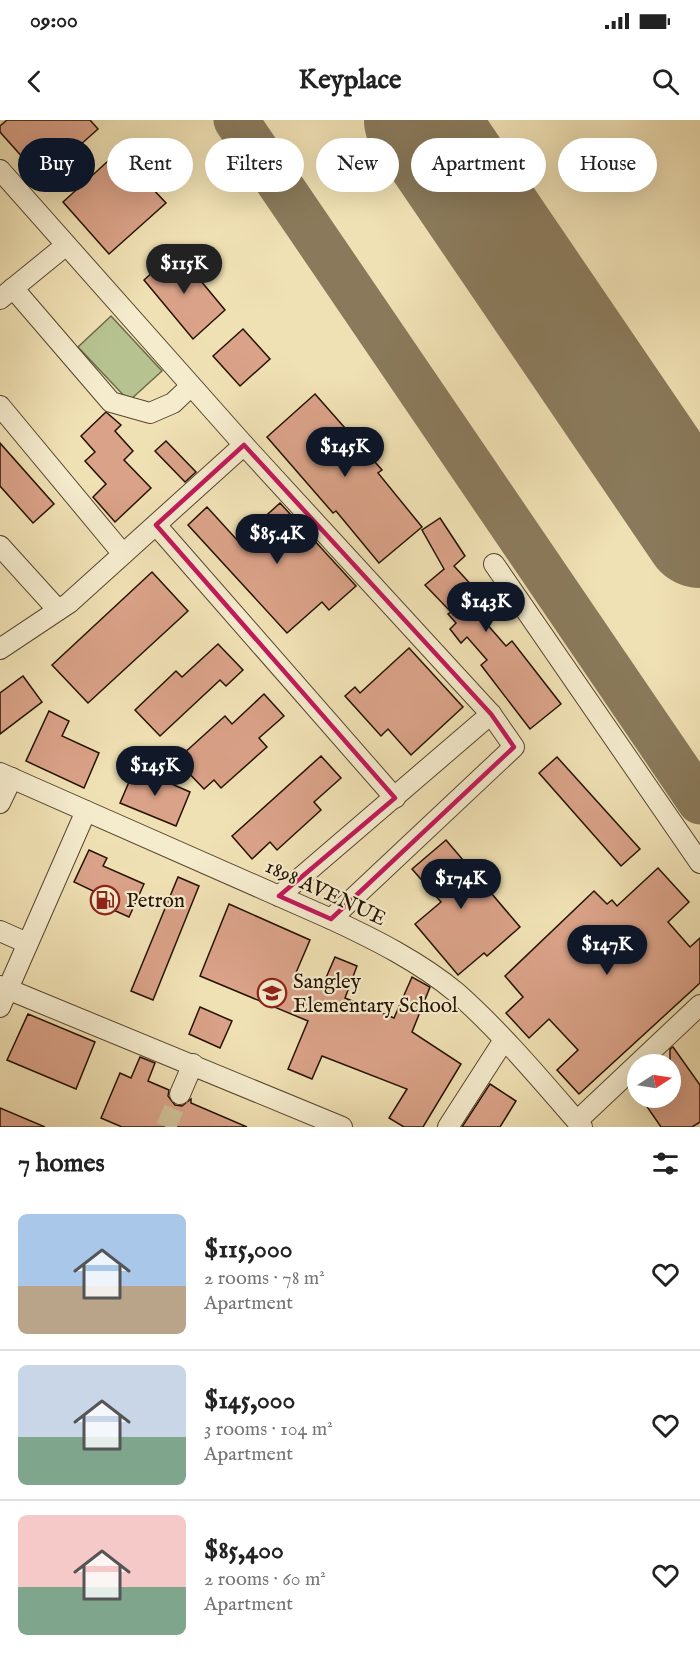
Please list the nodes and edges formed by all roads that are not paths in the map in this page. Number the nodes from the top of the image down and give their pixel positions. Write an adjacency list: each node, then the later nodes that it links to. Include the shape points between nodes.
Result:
1 (0, 170): 2 (street)
2 (65, 246): 3 (street); 4 (street)
3 (6, 294): 4 (street, via 111,402 150,413 173,403)
4 (192, 386): 6 (street)
5 (0, 406): 9 (street)
6 (244, 445): 7 (street); 13 (street)
7 (156, 525): 9 (street); 15 (street)
8 (0, 546): 11 (street)
9 (123, 554): 11 (street)
10 (494, 564): 18 (street)
11 (58, 610): 12 (street)
12 (0, 649)
13 (490, 714): 15 (street); 20 (street, via 514,747)
14 (6, 776): 16 (street); 17 (street, 1898 AVENUE)
15 (395, 798): 19 (street)
16 (0, 803)
17 (86, 811): 19 (street, 1898 AVENUE); 22 (street)
18 (700, 863)
19 (279, 896): 20 (street, 1898 AVENUE)
20 (331, 919): 25 (street, 1898 AVENUE, via 427,971)
21 (0, 931): 22 (street)
22 (27, 943): 23 (street)
23 (3, 995): 26 (street)
24 (700, 1005): 28 (street)
25 (504, 1040): 28 (street, 1898 AVENUE); 30 (street)
26 (193, 1064): 27 (street); 29 (street)
27 (180, 1094)
28 (579, 1124)
29 (342, 1127)
30 (448, 1127)

